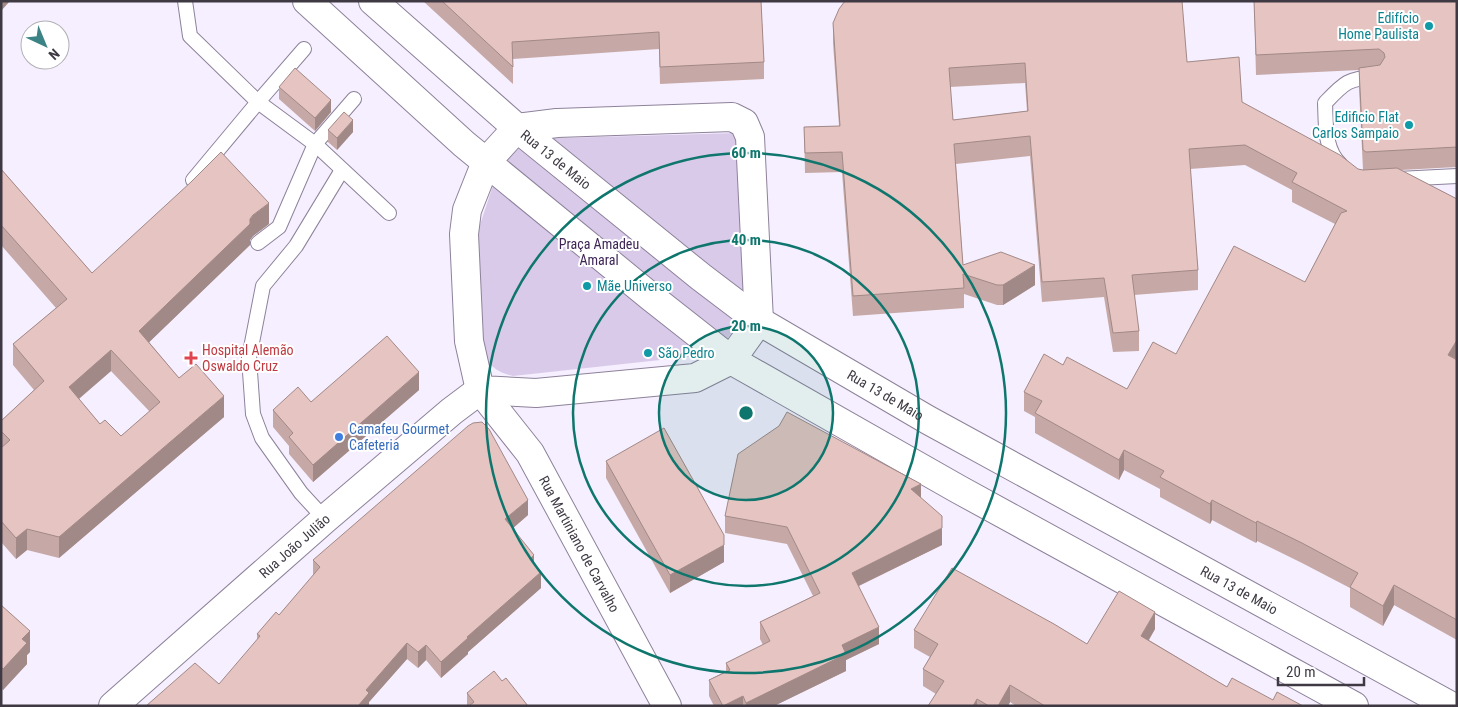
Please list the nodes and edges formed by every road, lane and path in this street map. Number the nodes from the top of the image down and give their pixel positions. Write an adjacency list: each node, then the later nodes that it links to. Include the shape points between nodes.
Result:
1 (185, 1): 7 (lane, via 190,36)
2 (307, 1): 10 (main road)
3 (373, 1): 8 (main road, Rua 13 de Maio)
4 (304, 49): 7 (lane)
5 (1376, 77): 12 (lane, via 1349,81 1325,103 1330,149 1339,164)
6 (354, 99): 9 (lane)
7 (258, 102): 9 (lane); 14 (lane)
8 (517, 128): 10 (main road); 20 (main road, Rua 13 de Maio); 20 (main road, via 557,123 732,116 744,123 750,137)
9 (315, 144): 11 (lane); 17 (lane)
10 (486, 162): 21 (main road); 22 (main road, via 467,210 464,234 469,341)
11 (342, 170): 16 (lane); 19 (lane)
12 (1355, 175)
13 (1457, 176): 15 (lane)
14 (193, 180)
15 (1382, 180)
16 (389, 213)
17 (279, 227): 18 (lane); 19 (lane)
18 (258, 243)
19 (296, 246): 23 (lane, via 263,286 249,358 253,414 262,438)
20 (759, 321): 21 (main road); 27 (main road, Rua 13 de Maio, via 928,420)
21 (731, 360): 22 (main road, via 695,378 536,394); 26 (main road, via 966,494)
22 (480, 390): 23 (main road, Rua João Julião); 25 (main road, Rua Martiniano de Carvalho, via 530,453)
23 (324, 519): 24 (main road, Rua João Julião)
24 (112, 706)
25 (667, 706)
26 (1354, 706)
27 (1452, 706)

